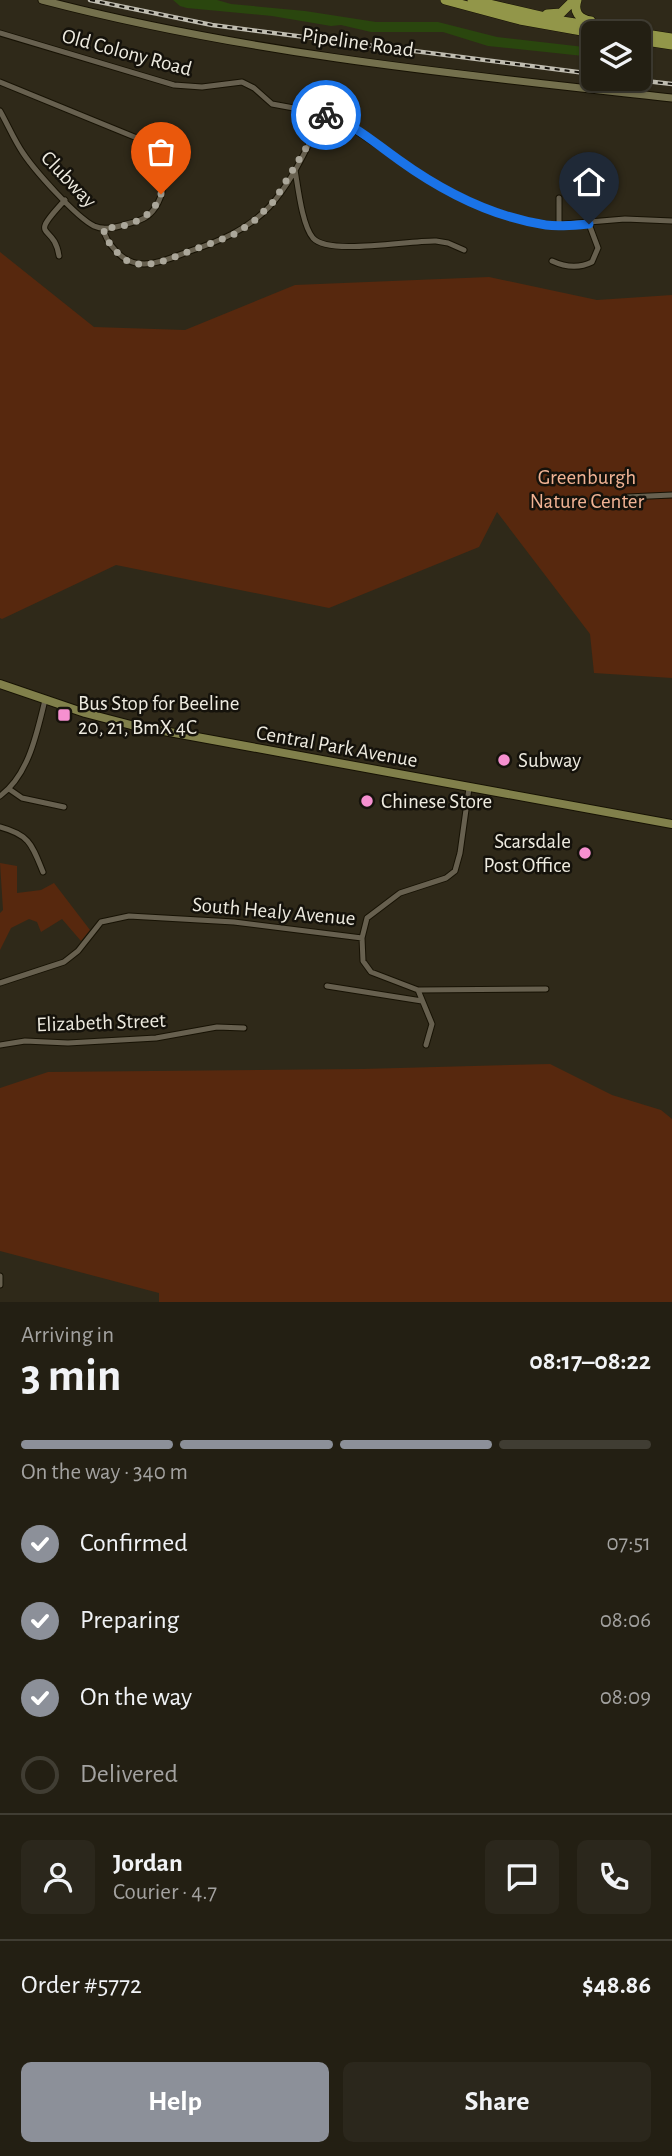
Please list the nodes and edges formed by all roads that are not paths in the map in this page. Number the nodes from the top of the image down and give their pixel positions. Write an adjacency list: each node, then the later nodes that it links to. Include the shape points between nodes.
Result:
1 (42, 0): 15 (street, Pipeline Road, via 161,29 251,44)
2 (445, 0): 8 (highway)
3 (472, 0): 7 (highway)
4 (477, 0): 5 (highway, via 555,15)
5 (575, 0): 6 (highway, via 576,11)
6 (587, 21)
7 (581, 25)
8 (581, 31)
9 (0, 33): 17 (street, Old Colony Road, via 174,85 246,83 272,104)
10 (651, 37): 11 (highway)
11 (672, 38)
12 (651, 40): 13 (highway)
13 (672, 45)
14 (0, 82): 24 (street, Clubway, via 149,142 160,152 163,184 154,209 143,219)
15 (672, 98)
16 (0, 111): 20 (street, Clubway, via 22,152)
17 (324, 114): 18 (street); 23 (street, Old Colony Road, via 344,121 454,194 505,215)
18 (295, 170): 24 (street, via 267,209 239,232 156,263 125,260 110,245); 25 (street, via 308,229 319,243 341,247 436,241)
19 (559, 198): 23 (street)
20 (65, 200): 24 (street, Clubway); 26 (street, via 43,227)
21 (672, 221): 22 (street, Old Colony Road)
22 (589, 224): 23 (street, Old Colony Road); 27 (street, via 597,248 592,262 566,267)
23 (559, 225)
24 (103, 228)
25 (464, 250)
26 (59, 256)
27 (552, 261)
28 (672, 495): 29 (street)
29 (627, 497)
30 (0, 684): 31 (main road, Central Park Avenue)
31 (45, 699): 32 (main road, Central Park Avenue, via 139,727); 33 (street, via 29,753)
32 (469, 788): 36 (main road, Central Park Avenue); 39 (street, South Healy Avenue, via 453,874 396,896 367,918)
33 (9, 789): 34 (street); 35 (street, via 22,798)
34 (0, 796)
35 (64, 807)
36 (672, 824)
37 (0, 827): 38 (street, via 26,837)
38 (43, 872)
39 (362, 938): 40 (street, South Healy Avenue, via 234,922 130,916 101,922 64,962); 43 (street, via 362,958 368,970)
40 (0, 983)
41 (327, 986): 44 (street)
42 (546, 989): 43 (street)
43 (418, 990): 44 (street)
44 (422, 1001): 47 (street, via 432,1024)
45 (244, 1028): 46 (street, Elizabeth Street, via 217,1027 156,1038)
46 (0, 1045)
47 (426, 1045)
48 (0, 1276): 49 (street)
49 (0, 1285)

